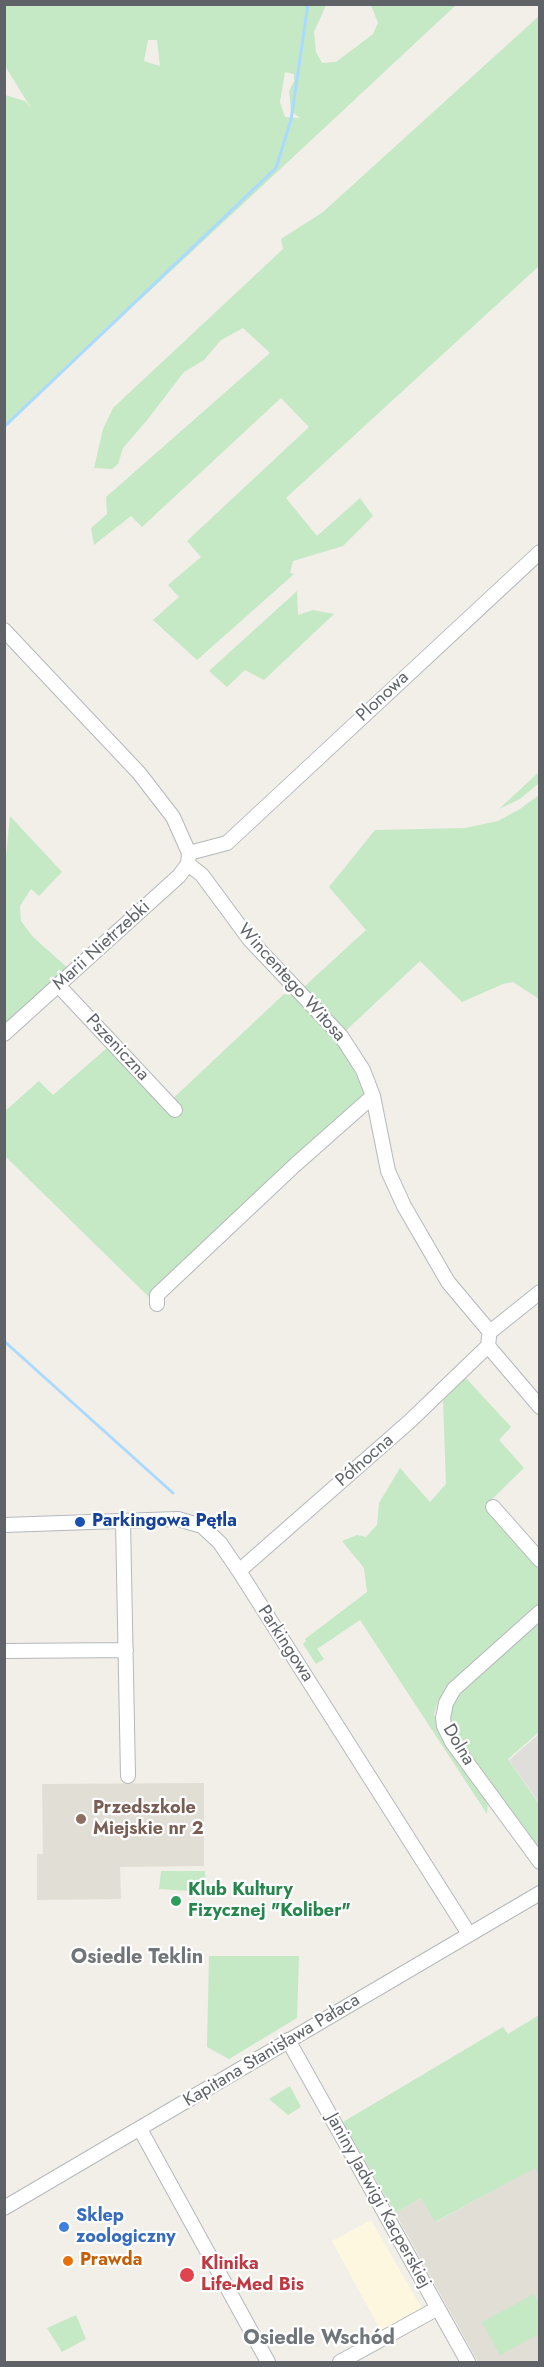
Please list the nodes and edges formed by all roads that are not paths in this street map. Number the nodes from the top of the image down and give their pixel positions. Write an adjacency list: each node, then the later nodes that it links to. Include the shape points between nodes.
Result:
1 (540, 552): 3 (street, Plonowa, via 227,843)
2 (4, 630): 3 (street, via 139,773 173,817)
3 (189, 858): 4 (street, Marii Nietrzebki, via 179,876); 6 (street, Wincentego Witosa, via 250,940 341,1036 363,1070)
4 (58, 985): 5 (street, Marii Nietrzebki); 7 (street, Pszeniczna)
5 (4, 1034)
6 (373, 1096): 9 (street, via 157,1294); 10 (street, Wincentego Witosa, via 388,1172 404,1206 448,1282)
7 (175, 1110)
8 (540, 1292): 10 (street, Północna)
9 (157, 1304)
10 (489, 1339): 11 (street, Wincentego Witosa); 16 (street, Północna, via 410,1421)
11 (540, 1407)
12 (493, 1508): 15 (street)
13 (123, 1521): 14 (street, Parkingowa); 16 (street, Parkingowa, via 178,1519 202,1526 220,1543); 18 (street)
14 (4, 1526)
15 (540, 1560)
16 (239, 1571): 23 (street, Parkingowa)
17 (540, 1612): 21 (street, Dolna, via 454,1689 443,1718 452,1742)
18 (126, 1650): 19 (street); 20 (street)
19 (4, 1651)
20 (128, 1776)
21 (540, 1862)
22 (540, 1893): 23 (street, Kapitana Stanisława Pałaca)
23 (469, 1934): 24 (street, Kapitana Stanisława Pałaca)
24 (286, 2042): 25 (street, Kapitana Stanisława Pałaca); 27 (street, Janiny Jadwigi Kacperskiej)
25 (140, 2129): 26 (street, Kapitana Stanisława Pałaca); 28 (street)
26 (4, 2208)
27 (435, 2309): 29 (street); 30 (street, Janiny Jadwigi Kacperskiej); 31 (street, Janiny Jadwigi Kacperskiej)
28 (268, 2362)
29 (340, 2362)
30 (461, 2362)
31 (468, 2362)

